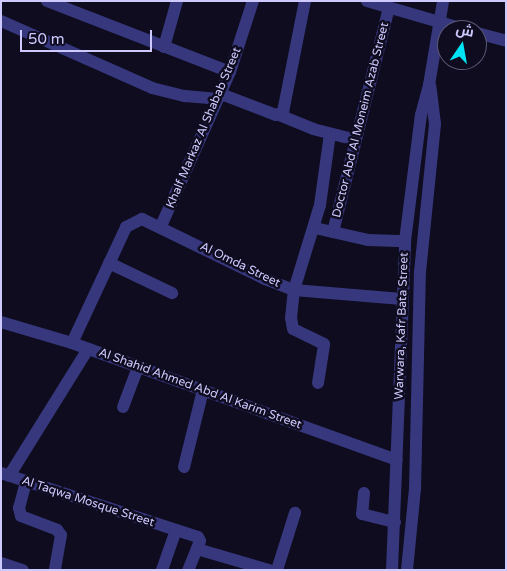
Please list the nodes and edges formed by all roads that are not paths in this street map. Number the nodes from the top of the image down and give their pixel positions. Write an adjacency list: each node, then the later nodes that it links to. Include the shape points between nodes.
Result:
1 (47, 1): 14 (street)
2 (177, 1): 14 (street)
3 (253, 1): 15 (street, Khalf Markaz Al Shabab Street)
4 (305, 1): 18 (street, via 292,78 284,112)
5 (367, 1): 7 (street)
6 (443, 1): 8 (street, Warwara, Kafr Bata Street)
7 (389, 8): 10 (street); 20 (street, Doctor Abd Al Moneim Azab Street)
8 (440, 20)
9 (1, 21): 17 (street, via 152,88 185,96)
10 (437, 21)
11 (487, 36): 13 (street)
12 (437, 39): 16 (street, Warwara, Kafr Bata Street)
13 (506, 41)
14 (164, 47): 15 (street)
15 (230, 72): 17 (street, Khalf Markaz Al Shabab Street)
16 (429, 85): 24 (street, Warwara, Kafr Bata Street, via 421,114); 53 (street, Warwara, Kafr Bata Street, via 435,124 420,272 415,489)
17 (220, 96): 18 (street); 21 (street, Khalf Markaz Al Shabab Street)
18 (279, 114): 19 (street)
19 (330, 134): 20 (street); 22 (street)
20 (356, 140): 23 (street, Doctor Abd Al Moneim Azab Street)
21 (162, 226): 25 (street, Al Omda Street, via 142,219 134,220 126,227); 26 (street, Al Omda Street, via 265,279)
22 (315, 228): 23 (street); 26 (street)
23 (333, 232): 24 (street, via 368,240)
24 (405, 241): 28 (street, Warwara, Kafr Bata Street)
25 (108, 263): 27 (street); 30 (street)
26 (294, 290): 28 (street, Al Omda Street); 33 (street, via 292,329 324,344)
27 (172, 293)
28 (402, 299): 36 (street, Warwara, Kafr Bata Street)
29 (1, 322): 30 (street, Al Shahid Ahmed Abd Al Karim Street)
30 (72, 343): 31 (street, Al Shahid Ahmed Abd Al Karim Street)
31 (88, 348): 32 (street, Al Shahid Ahmed Abd Al Karim Street); 38 (street)
32 (138, 367): 34 (street, Al Shahid Ahmed Abd Al Karim Street); 35 (street)
33 (318, 383)
34 (203, 390): 36 (street, Al Shahid Ahmed Abd Al Karim Street); 37 (street)
35 (123, 407)
36 (397, 460): 42 (street, Warwara, Kafr Bata Street)
37 (184, 467)
38 (5, 474): 39 (street, Al Taqwa Mosque Street)
39 (26, 482): 43 (street, Al Taqwa Mosque Street); 47 (street, via 19,508 21,516 57,530 61,535)
40 (364, 493): 42 (street, via 362,514)
41 (295, 513): 51 (street)
42 (395, 522): 52 (street, Warwara, Kafr Bata Street)
43 (176, 530): 44 (street, Al Taqwa Mosque Street, via 198,537); 48 (street)
44 (197, 549): 49 (street); 50 (street)
45 (1, 563): 46 (street)
46 (23, 570)
47 (55, 570)
48 (162, 570)
49 (188, 570)
50 (268, 570)
51 (277, 570)
52 (392, 570)
53 (407, 570)

